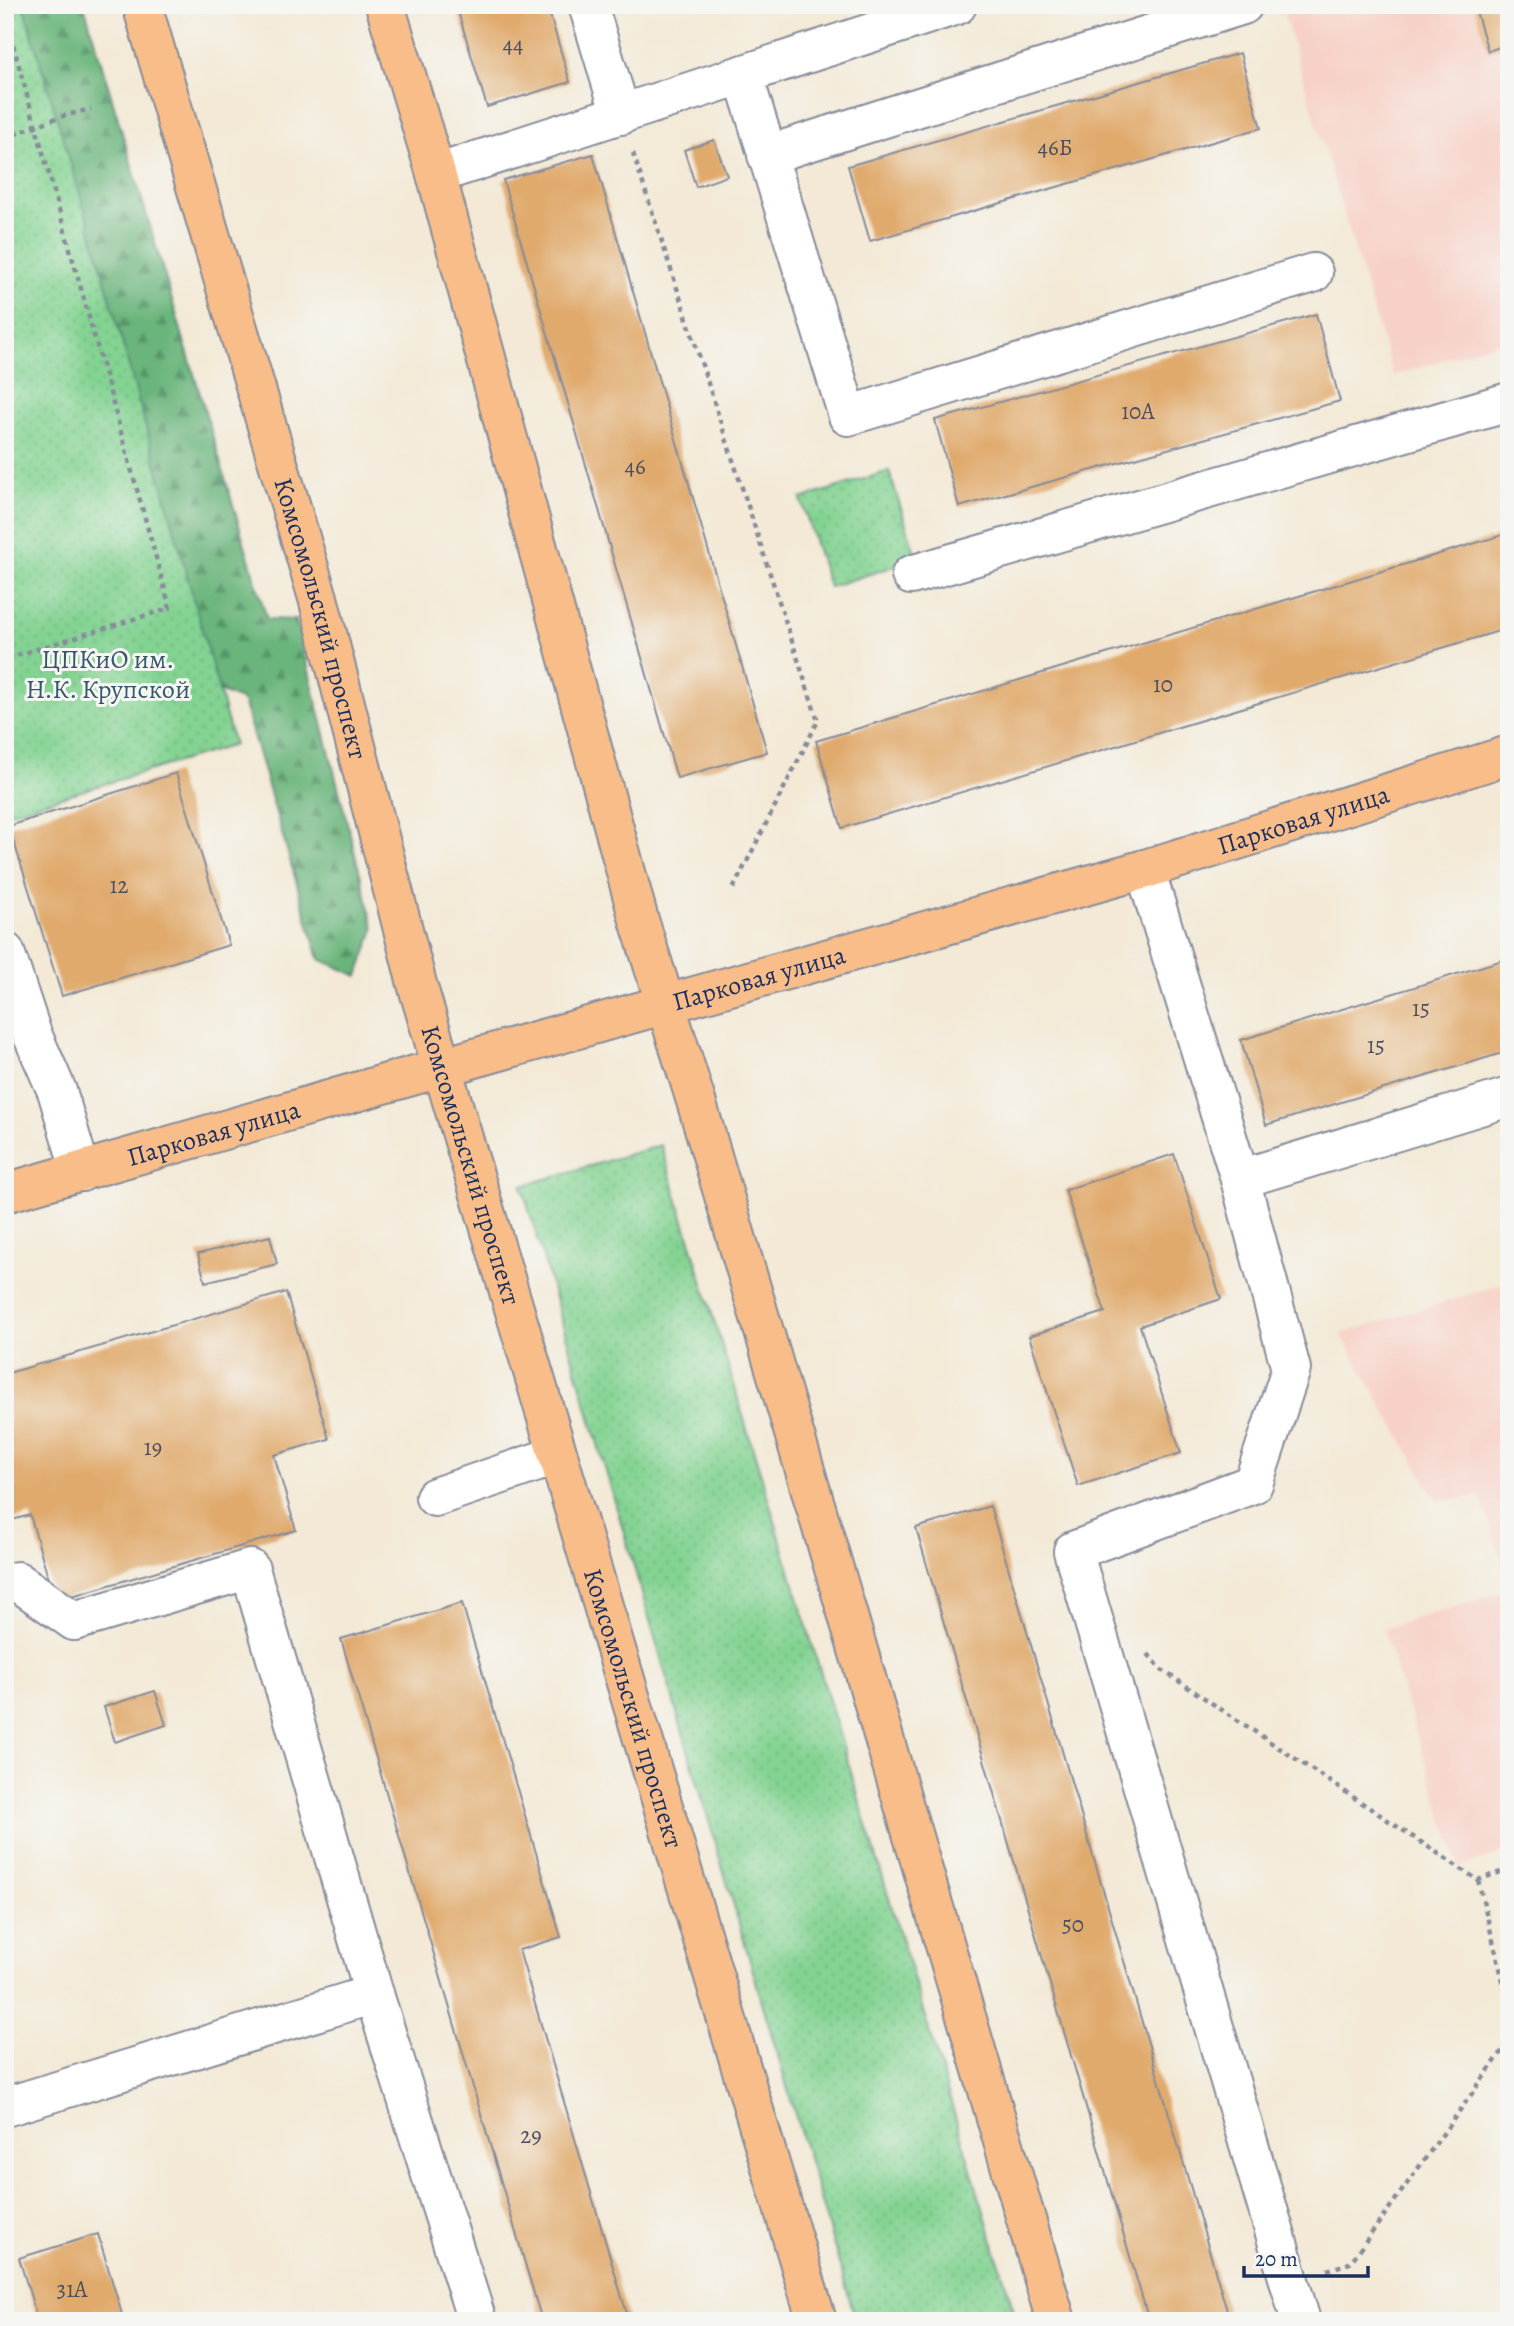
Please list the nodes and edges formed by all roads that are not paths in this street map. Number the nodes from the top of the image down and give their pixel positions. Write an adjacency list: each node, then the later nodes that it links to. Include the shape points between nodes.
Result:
1 (142, 5): 17 (main road, Комсомольский проспект, via 318,598 417,984)
2 (385, 5): 9 (main road)
3 (588, 5): 7 (lane)
4 (957, 5): 6 (lane)
5 (1243, 5): 8 (lane)
6 (743, 75): 7 (lane); 8 (lane)
7 (621, 115): 9 (lane)
8 (768, 155): 10 (lane, via 848,416)
9 (436, 174): 16 (main road)
10 (1313, 273)
11 (1509, 402): 12 (lane)
12 (911, 575)
13 (1509, 755): 14 (main road, Парковая улица)
14 (1145, 869): 16 (main road, Парковая улица); 20 (lane)
15 (5, 952): 19 (lane, via 57,1091)
16 (664, 1005): 17 (main road, Парковая улица); 29 (main road)
17 (443, 1067): 19 (main road, Парковая улица); 22 (main road, Комсомольский проспект)
18 (1509, 1097): 20 (lane)
19 (81, 1172): 21 (main road, Парковая улица)
20 (1240, 1179): 30 (lane, via 1291,1369 1252,1484 1073,1551)
21 (5, 1194)
22 (558, 1455): 23 (lane); 28 (main road, Комсомольский проспект)
23 (435, 1497)
24 (5, 1584): 25 (lane, via 17,1581 74,1621 250,1569)
25 (374, 1994): 26 (lane); 27 (lane)
26 (5, 2107)
27 (477, 2321)
28 (817, 2321)
29 (1056, 2321)
30 (1301, 2321)

